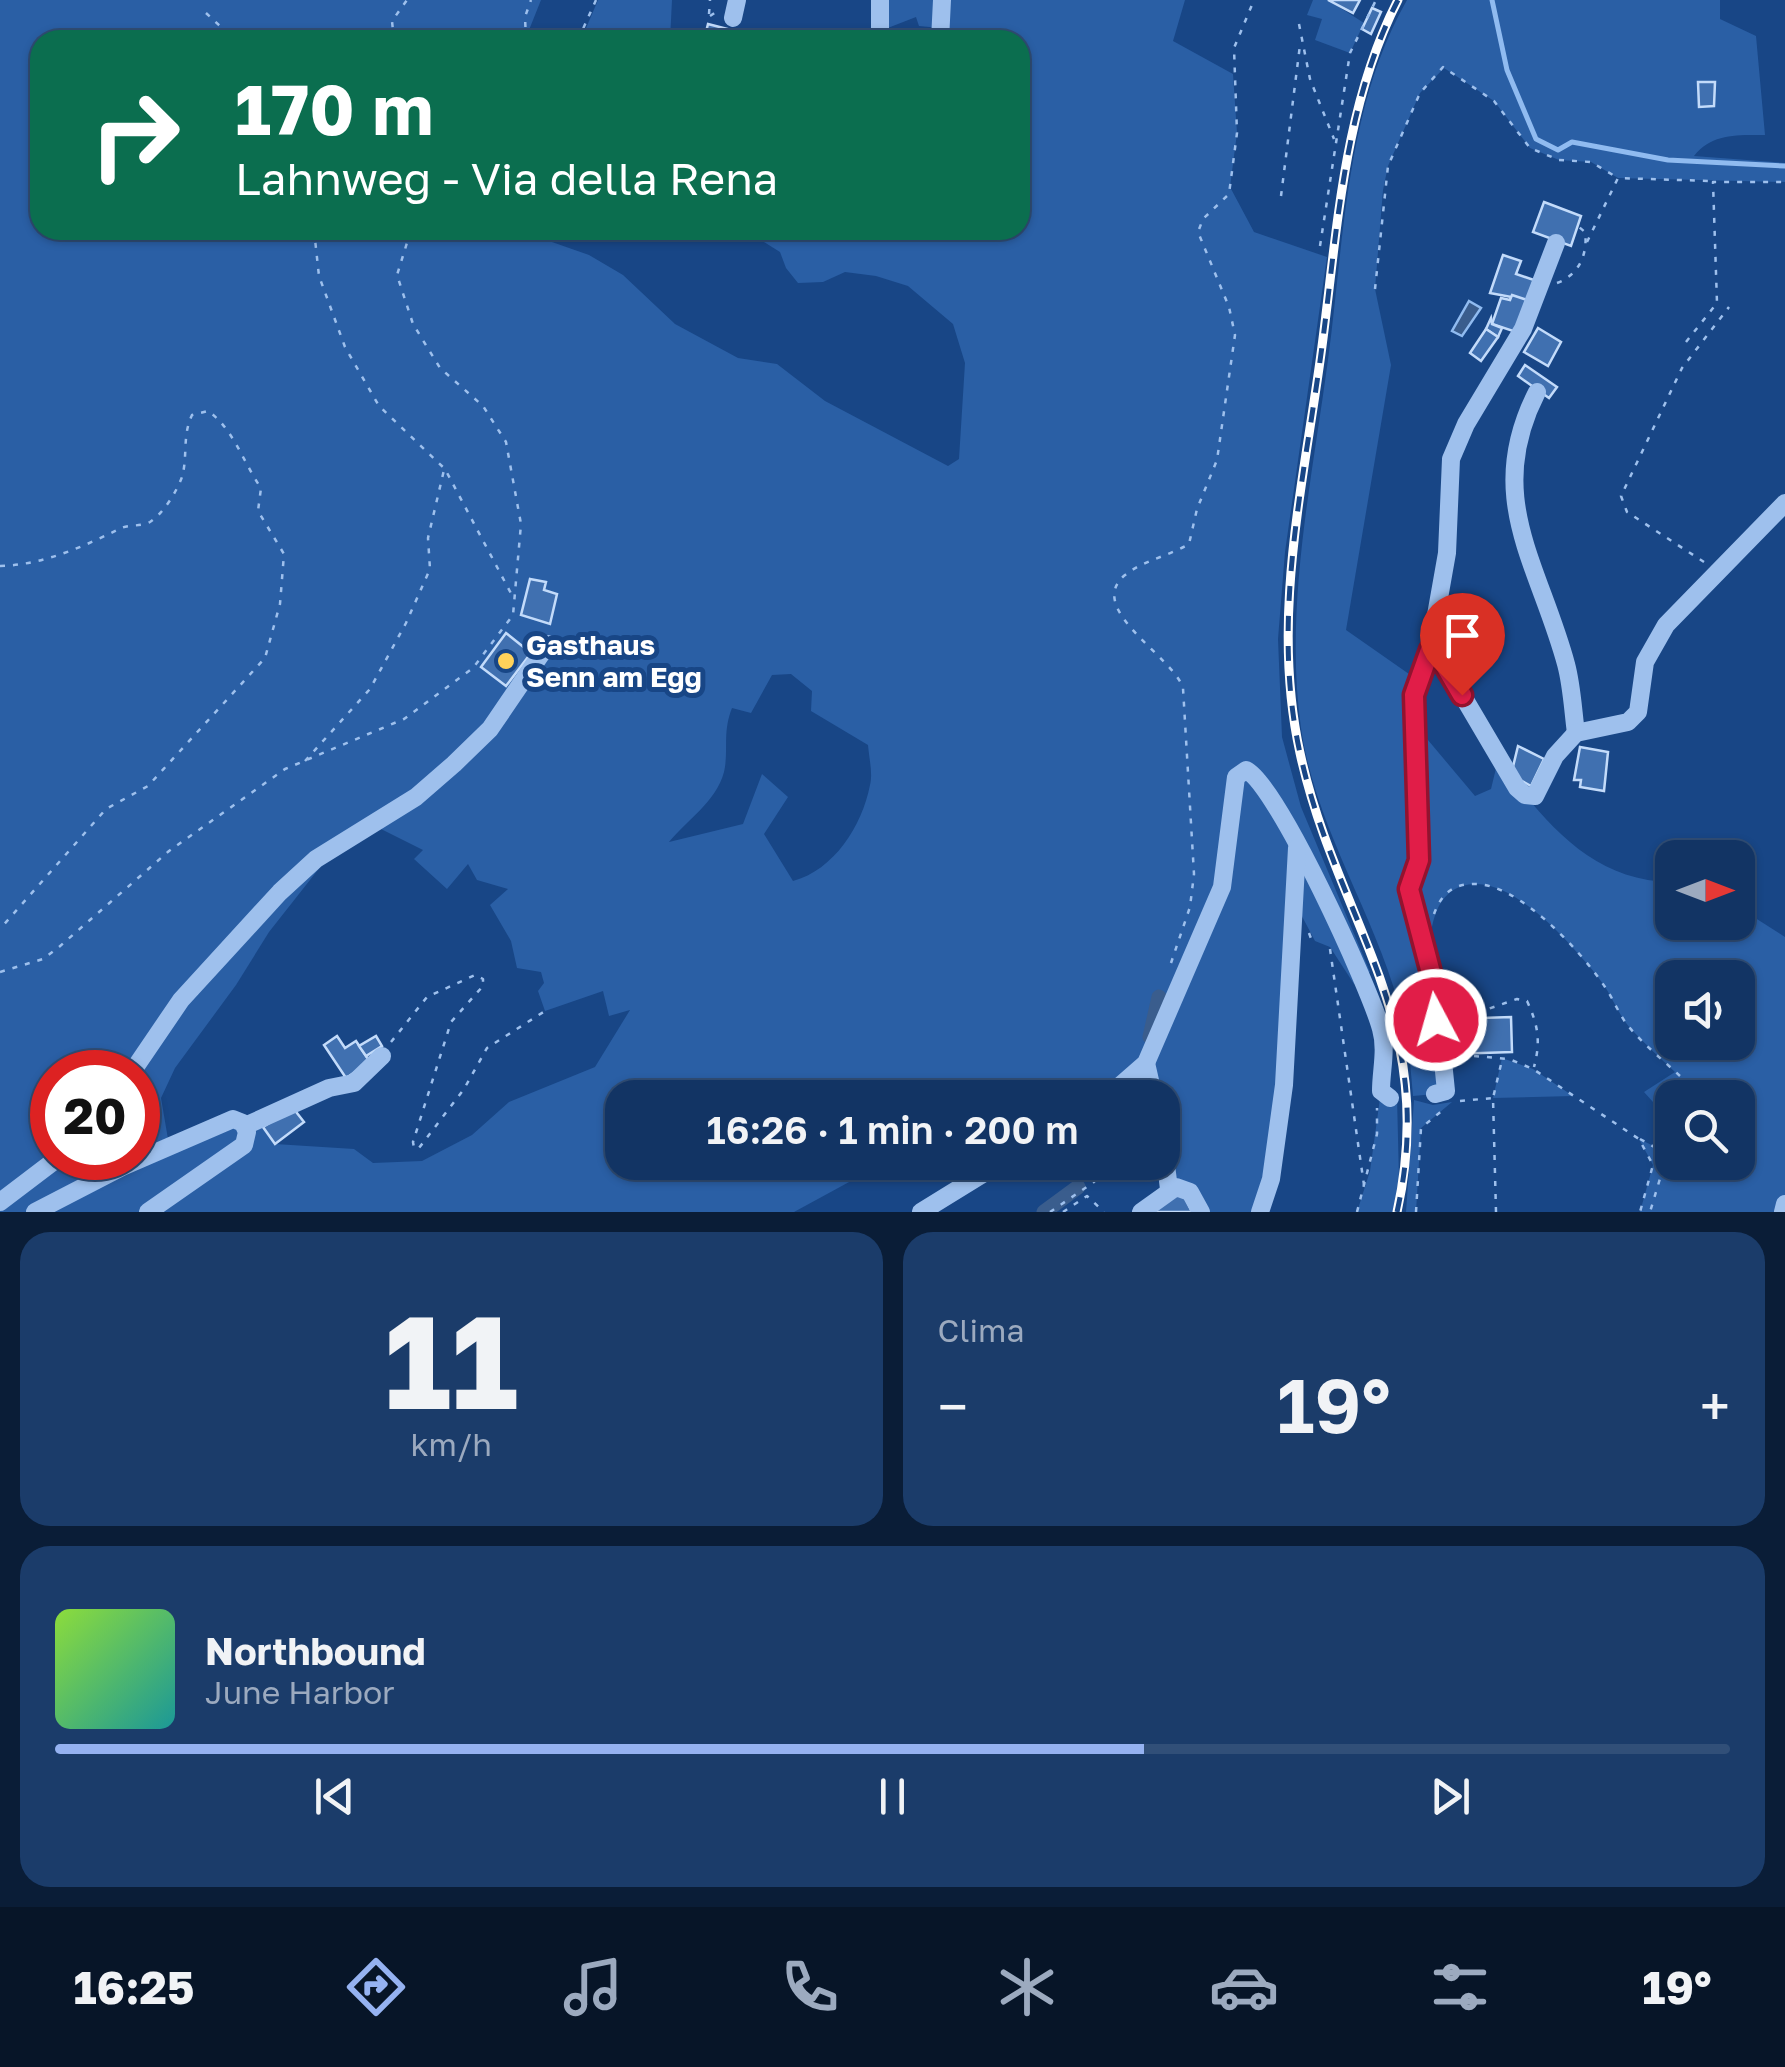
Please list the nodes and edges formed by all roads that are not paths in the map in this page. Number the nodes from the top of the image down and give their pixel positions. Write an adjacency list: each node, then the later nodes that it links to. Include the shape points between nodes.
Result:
1 (880, 0): 3 (lane)
2 (942, 0): 4 (lane)
3 (880, 30)
4 (940, 30)
5 (1556, 243): 9 (lane, via 1524,329 1451,459 1447,553)
6 (1537, 392): 10 (lane, via 1515,443 1515,512 1566,666)
7 (1785, 503): 10 (lane, via 1655,642 1642,671 1638,712 1628,722)
8 (548, 644): 12 (lane, via 490,730 416,797 316,859 280,892 181,1000)
9 (1430, 650): 10 (lane, via 1525,795 1540,790 1555,756); 17 (lane, via 1414,695 1419,860 1409,889 1436,1000 1446,1091)
10 (1576, 733)
11 (1297, 848): 14 (lane, via 1265,787 1250,771 1238,773 1222,887); 18 (lane, via 1382,1030 1382,1091); 31 (lane, via 1284,1084)
12 (147, 1050)
13 (382, 1056): 19 (lane, via 354,1083)
14 (1146, 1062): 15 (lane); 16 (lane)
15 (1126, 1080)
16 (1150, 1080)
17 (1435, 1094)
18 (1390, 1098)
19 (245, 1126): 26 (lane, via 233,1119); 27 (lane, via 244,1145)
20 (30, 1179): 24 (lane)
21 (973, 1180): 28 (lane)
22 (1168, 1180): 23 (lane)
23 (1169, 1189): 29 (lane); 30 (lane, via 1186,1189)
24 (0, 1202)
25 (1785, 1204): 32 (lane)
26 (35, 1212)
27 (148, 1212)
28 (921, 1212)
29 (1141, 1212)
30 (1201, 1212)
31 (1260, 1212)
32 (1783, 1212)

